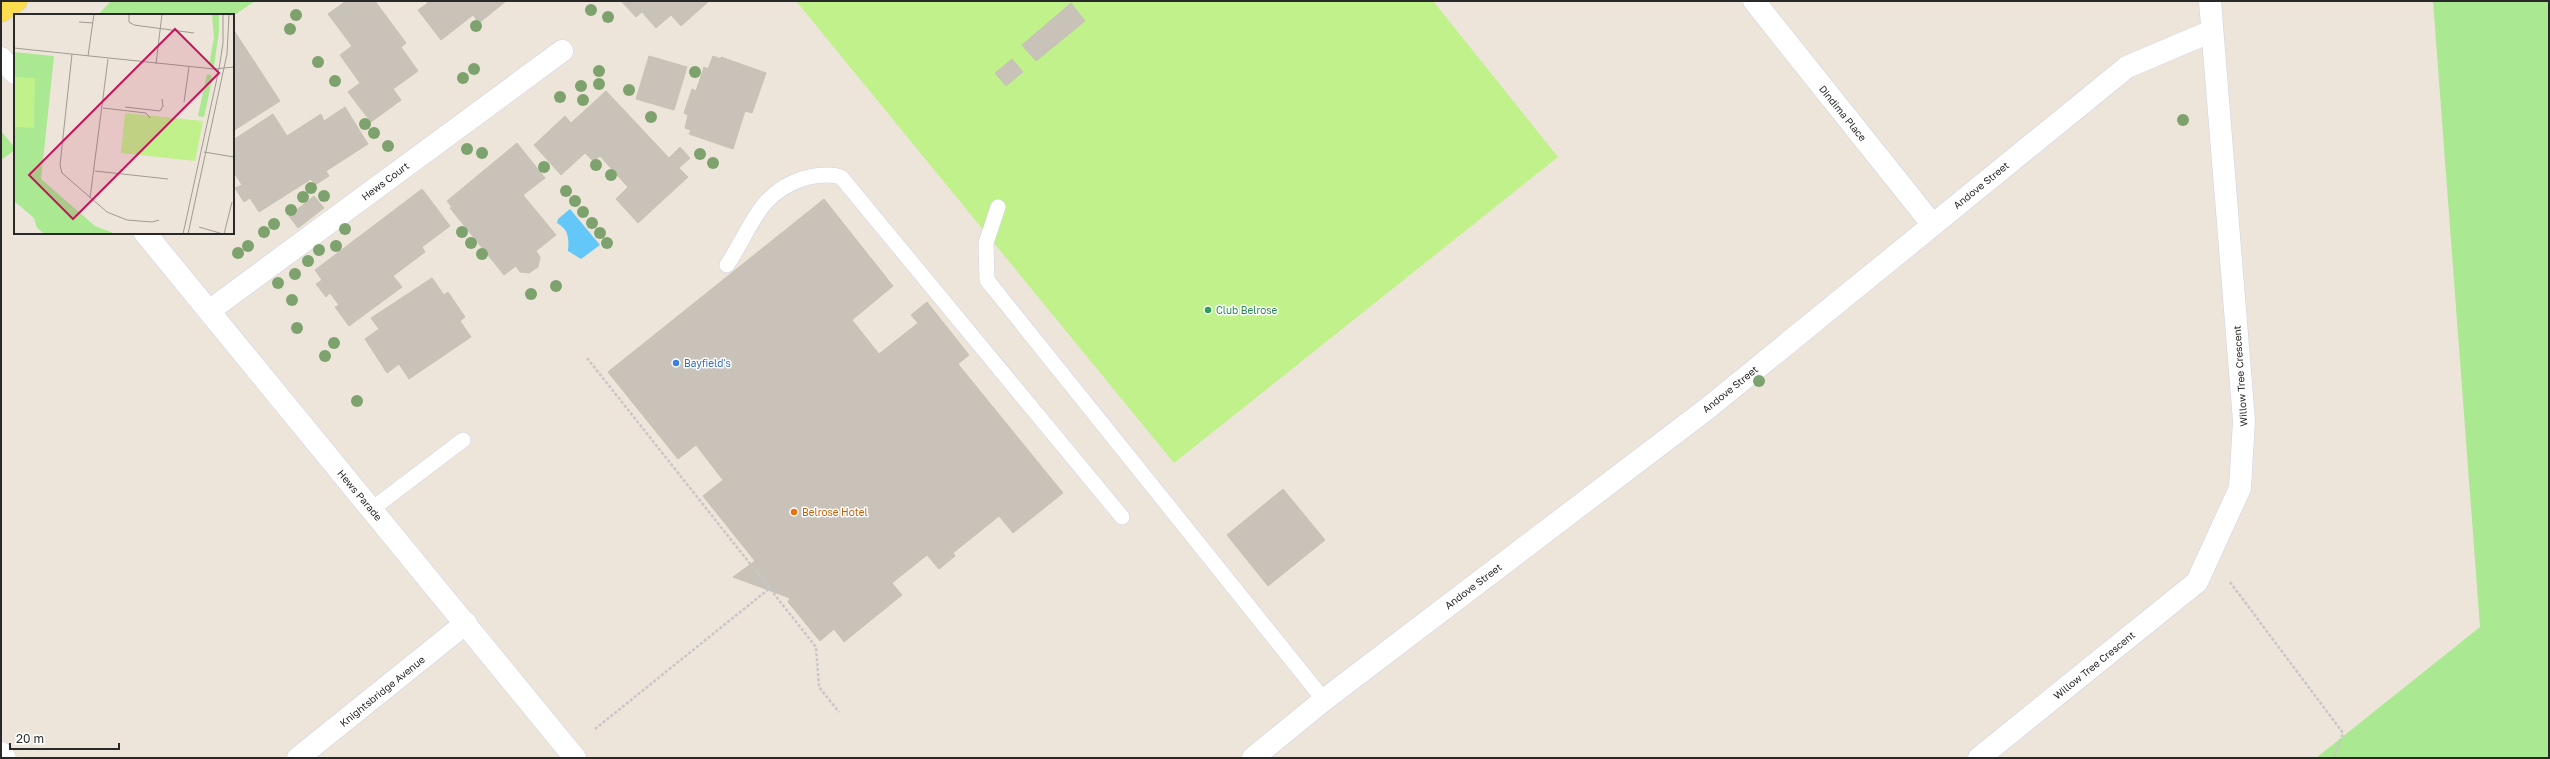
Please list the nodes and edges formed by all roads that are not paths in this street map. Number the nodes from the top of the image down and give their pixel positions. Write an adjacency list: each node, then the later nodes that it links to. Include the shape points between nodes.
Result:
1 (16, 1): 4 (main road)
2 (1754, 1): 10 (street, Dindima Place)
3 (2210, 1): 5 (street, Willow Tree Crescent)
4 (1, 11)
5 (2212, 31): 10 (street, Andove Street, via 2127,67); 24 (street, Willow Tree Crescent, via 2244,421 2240,488 2197,582)
6 (562, 51): 13 (street, Hews Court)
7 (1, 58): 8 (street)
8 (14, 72)
9 (998, 207): 18 (lane, via 986,243 987,280)
10 (1932, 224): 18 (street, Andove Street, via 1708,408)
11 (146, 234): 13 (street, Hews Parade)
12 (727, 264): 16 (lane, via 760,207 778,190 811,176 841,177)
13 (209, 311): 15 (street, Hews Parade)
14 (463, 440): 15 (lane)
15 (372, 509): 17 (street, Hews Parade)
16 (1122, 517)
17 (466, 623): 21 (street, Knightsbridge Avenue); 22 (street, Hews Parade)
18 (1324, 700): 23 (street, Andove Street)
19 (1, 754): 20 (street)
20 (5, 758)
21 (298, 758)
22 (575, 758)
23 (1253, 758)
24 (1979, 758)

